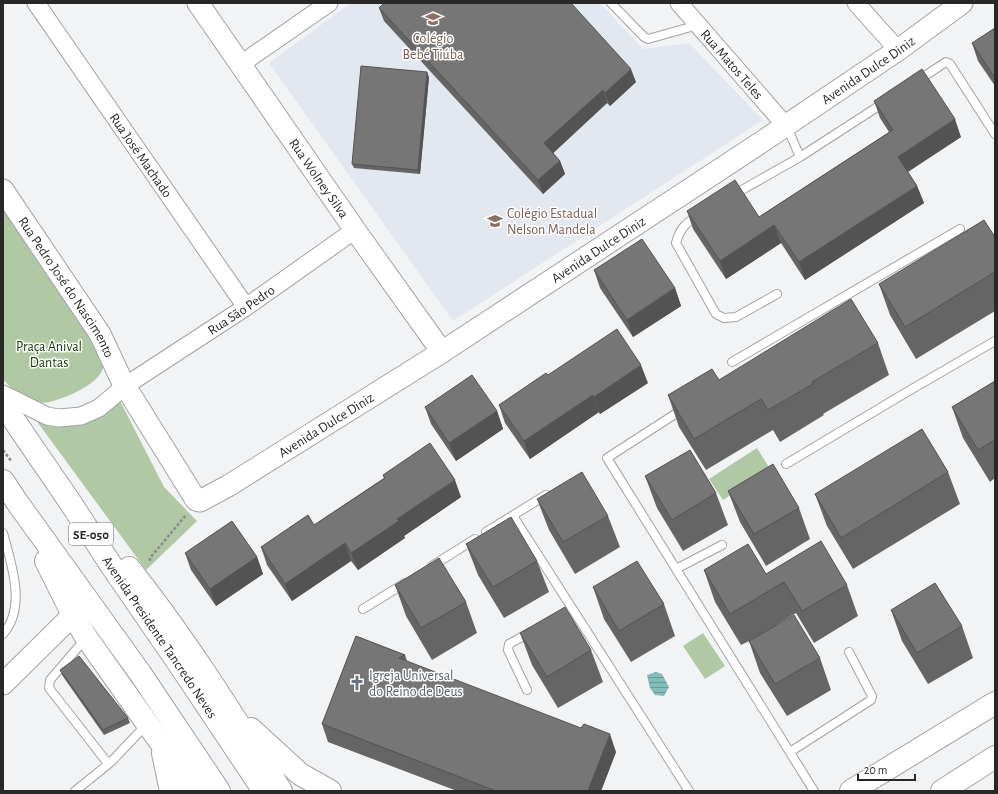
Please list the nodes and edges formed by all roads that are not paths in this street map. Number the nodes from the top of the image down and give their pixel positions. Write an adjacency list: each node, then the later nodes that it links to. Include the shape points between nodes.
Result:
1 (36, 3): 22 (street, Rua José Machado)
2 (198, 3): 10 (street, Rua Wolney Silva)
3 (329, 3): 10 (street)
4 (611, 3): 8 (lane, via 648,39)
5 (679, 3): 8 (street, Rua Matos Teles)
6 (856, 3): 9 (street)
7 (962, 3): 9 (street, Avenida Dulce Diniz)
8 (698, 25): 13 (street, Rua Matos Teles)
9 (898, 50): 13 (street, Avenida Dulce Diniz)
10 (241, 64): 20 (street, Rua Wolney Silva)
11 (912, 84): 14 (lane, via 946,62 950,64)
12 (893, 97): 15 (lane)
13 (786, 126): 15 (lane); 24 (street, Avenida Dulce Diniz)
14 (995, 134)
15 (800, 157): 17 (lane)
16 (3, 190): 26 (street, Rua Pedro José do Nascimento, via 100,334)
17 (727, 199)
18 (707, 210): 21 (lane, via 688,222 679,232 676,243 716,314 724,318 736,317)
19 (960, 229): 25 (lane)
20 (355, 230): 22 (street, Rua São Pedro); 24 (street, Rua Wolney Silva)
21 (777, 294)
22 (246, 307): 26 (street, Rua São Pedro)
23 (995, 341): 30 (lane)
24 (442, 352): 33 (street, Avenida Dulce Diniz, via 228,486)
25 (732, 362)
26 (125, 386): 27 (street, via 100,408 81,416 59,418 47,416); 33 (street, Rua Pedro José do Nascimento)
27 (3, 394)
28 (3, 404): 35 (main road, Avenida Presidente Tancredo Neves / SE-050)
29 (687, 406): 39 (lane, via 607,458)
30 (786, 464)
31 (3, 481): 34 (main road, SE-050)
32 (553, 490): 36 (lane)
33 (198, 501)
34 (17, 502): 41 (main road); 59 (main road, SE-050, via 140,673)
35 (72, 505): 49 (main road, via 111,546 150,594); 60 (main road, Avenida Presidente Tancredo Neves / SE-050)
36 (513, 516): 40 (lane); 63 (lane, via 569,609)
37 (3, 533): 43 (lane, via 15,581 14,616)
38 (722, 545): 39 (lane)
39 (676, 570): 52 (lane)
40 (363, 609)
41 (73, 615): 44 (main road); 46 (street)
42 (540, 626): 47 (lane, via 509,644 508,650)
43 (3, 634)
44 (86, 637): 50 (main road); 54 (lane, via 50,680 49,688 106,761)
45 (849, 652): 52 (lane, via 872,696 871,700)
46 (3, 684)
47 (527, 690)
48 (995, 703): 65 (main road)
49 (231, 711): 61 (main road); 62 (main road, via 300,774)
50 (148, 724): 51 (main road); 54 (lane)
51 (160, 742): 57 (main road); 58 (main road)
52 (790, 752): 64 (lane)
53 (995, 757): 55 (main road)
54 (111, 762): 56 (lane)
55 (950, 789)
56 (75, 791)
57 (171, 791)
58 (195, 791)
59 (219, 791)
60 (264, 791)
61 (281, 791)
62 (330, 791)
63 (689, 791)
64 (814, 791)
65 (851, 791)

